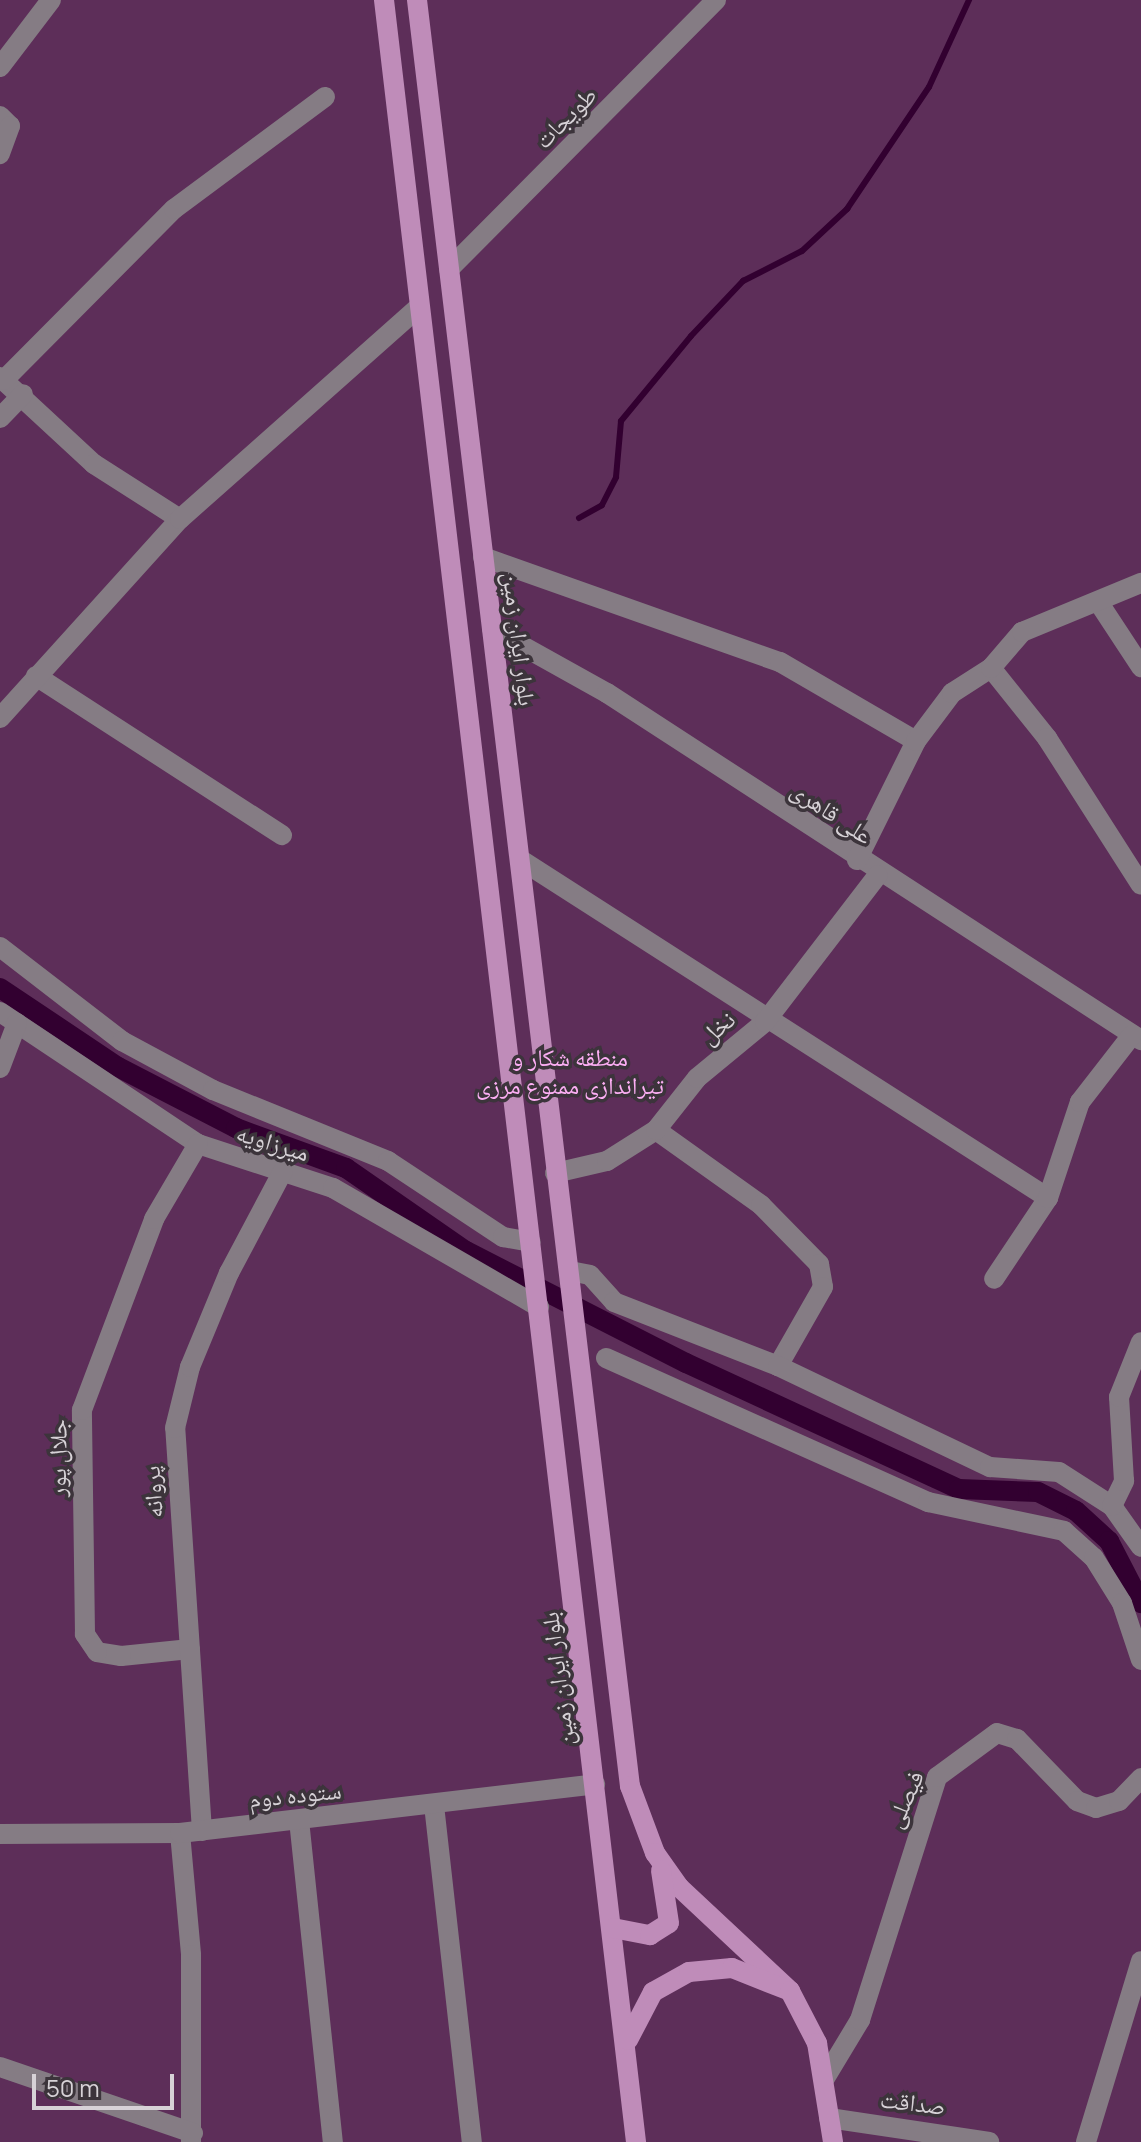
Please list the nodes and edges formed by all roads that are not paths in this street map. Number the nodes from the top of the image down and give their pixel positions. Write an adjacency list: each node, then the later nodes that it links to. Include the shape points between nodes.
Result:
1 (51, 0): 5 (street)
2 (384, 0): 10 (main road)
3 (417, 0): 9 (main road, بلوار ایران زمین)
4 (716, 0): 9 (street, طویجات)
5 (0, 67)
6 (325, 97): 11 (street, via 174,209)
7 (0, 116): 8 (street, via 10,126)
8 (0, 154)
9 (449, 269): 15 (main road, بلوار ایران زمین)
10 (419, 307): 14 (street); 39 (main road)
11 (2, 378): 12 (street)
12 (23, 394): 13 (street); 14 (street, via 94,464)
13 (0, 418)
14 (180, 519): 21 (street)
15 (483, 557): 18 (main road, بلوار ایران زمین); 23 (street, via 780,662)
16 (1141, 583): 17 (street)
17 (1099, 603): 19 (street); 20 (street, via 1022,632)
18 (492, 629): 25 (main road, بلوار ایران زمین); 26 (street, علی قاهری, via 607,693)
19 (1141, 667)
20 (991, 668): 23 (street, via 952,693); 28 (street, via 1047,738)
21 (36, 676): 22 (street); 24 (street)
22 (0, 718)
23 (916, 741): 26 (street)
24 (282, 835)
25 (521, 860): 31 (street); 37 (main road, بلوار ایران زمین)
26 (857, 860): 27 (street, علی قاهری)
27 (878, 875): 31 (street, نخل); 32 (street, علی قاهری)
28 (1141, 885)
29 (0, 947): 39 (street, via 122,1041 213,1090 388,1161 503,1237)
30 (9, 1018): 33 (street); 35 (street, میرزاویه)
31 (765, 1022): 34 (street, نخل, via 697,1078); 38 (street)
32 (1137, 1038): 38 (street, via 1080,1102)
33 (0, 1068)
34 (656, 1130): 37 (street, نخل, via 607,1161); 45 (street, via 761,1205 819,1264 823,1287)
35 (198, 1144): 36 (street, میرزاویه); 48 (street, جلال پور, via 154,1219 82,1410 85,1634 97,1652 121,1656)
36 (283, 1171): 42 (street, میرزاویه, via 333,1188); 48 (street, پروانه, via 229,1273 190,1367 175,1428)
37 (555, 1173): 40 (main road, بلوار ایران زمین)
38 (1048, 1198): 41 (street)
39 (532, 1250): 42 (main road, بلوار ایران زمین)
40 (571, 1278): 45 (street, via 590,1275 614,1302); 57 (main road, بلوار ایران زمین, via 630,1786)
41 (994, 1279)
42 (539, 1307): 51 (main road, بلوار ایران زمین)
43 (1138, 1353): 46 (street, via 1119,1397 1124,1481)
44 (606, 1358): 49 (street, via 928,1502 1064,1531 1094,1558)
45 (778, 1366): 46 (street, via 990,1467 1059,1472)
46 (1112, 1506): 47 (street)
47 (1141, 1547)
48 (190, 1649): 54 (street, پروانه)
49 (1140, 1653)
50 (1141, 1778): 63 (street, فیصلی, via 1119,1801 1096,1808 1077,1801 1017,1739 997,1733 937,1777 860,2020)
51 (595, 1784): 52 (street, ستوده دوم); 58 (main road, بلوار ایران زمین)
52 (434, 1805): 53 (street, ستوده دوم); 68 (street)
53 (299, 1820): 54 (street, ستوده دوم); 67 (street)
54 (202, 1831): 55 (street, ستوده دوم)
55 (180, 1833): 56 (street, ستوده دوم); 66 (street, via 191,1955)
56 (0, 1834)
57 (655, 1853): 58 (main road, via 669,1923 650,1935); 60 (main road, via 699,1911)
58 (613, 1928): 61 (main road, بلوار ایران زمین)
59 (1141, 1961): 72 (street)
60 (790, 1991): 61 (main road, via 732,1968 689,1972 653,1992); 63 (main road, via 806,2013)
61 (626, 2044): 69 (main road, بلوار ایران زمین)
62 (0, 2067): 66 (street)
63 (825, 2078): 64 (main road)
64 (829, 2118): 65 (street, صداقت); 70 (main road)
65 (873, 2133): 71 (street, صداقت)
66 (192, 2138)
67 (333, 2142)
68 (472, 2142)
69 (636, 2142)
70 (833, 2142)
71 (989, 2142)
72 (1086, 2142)

